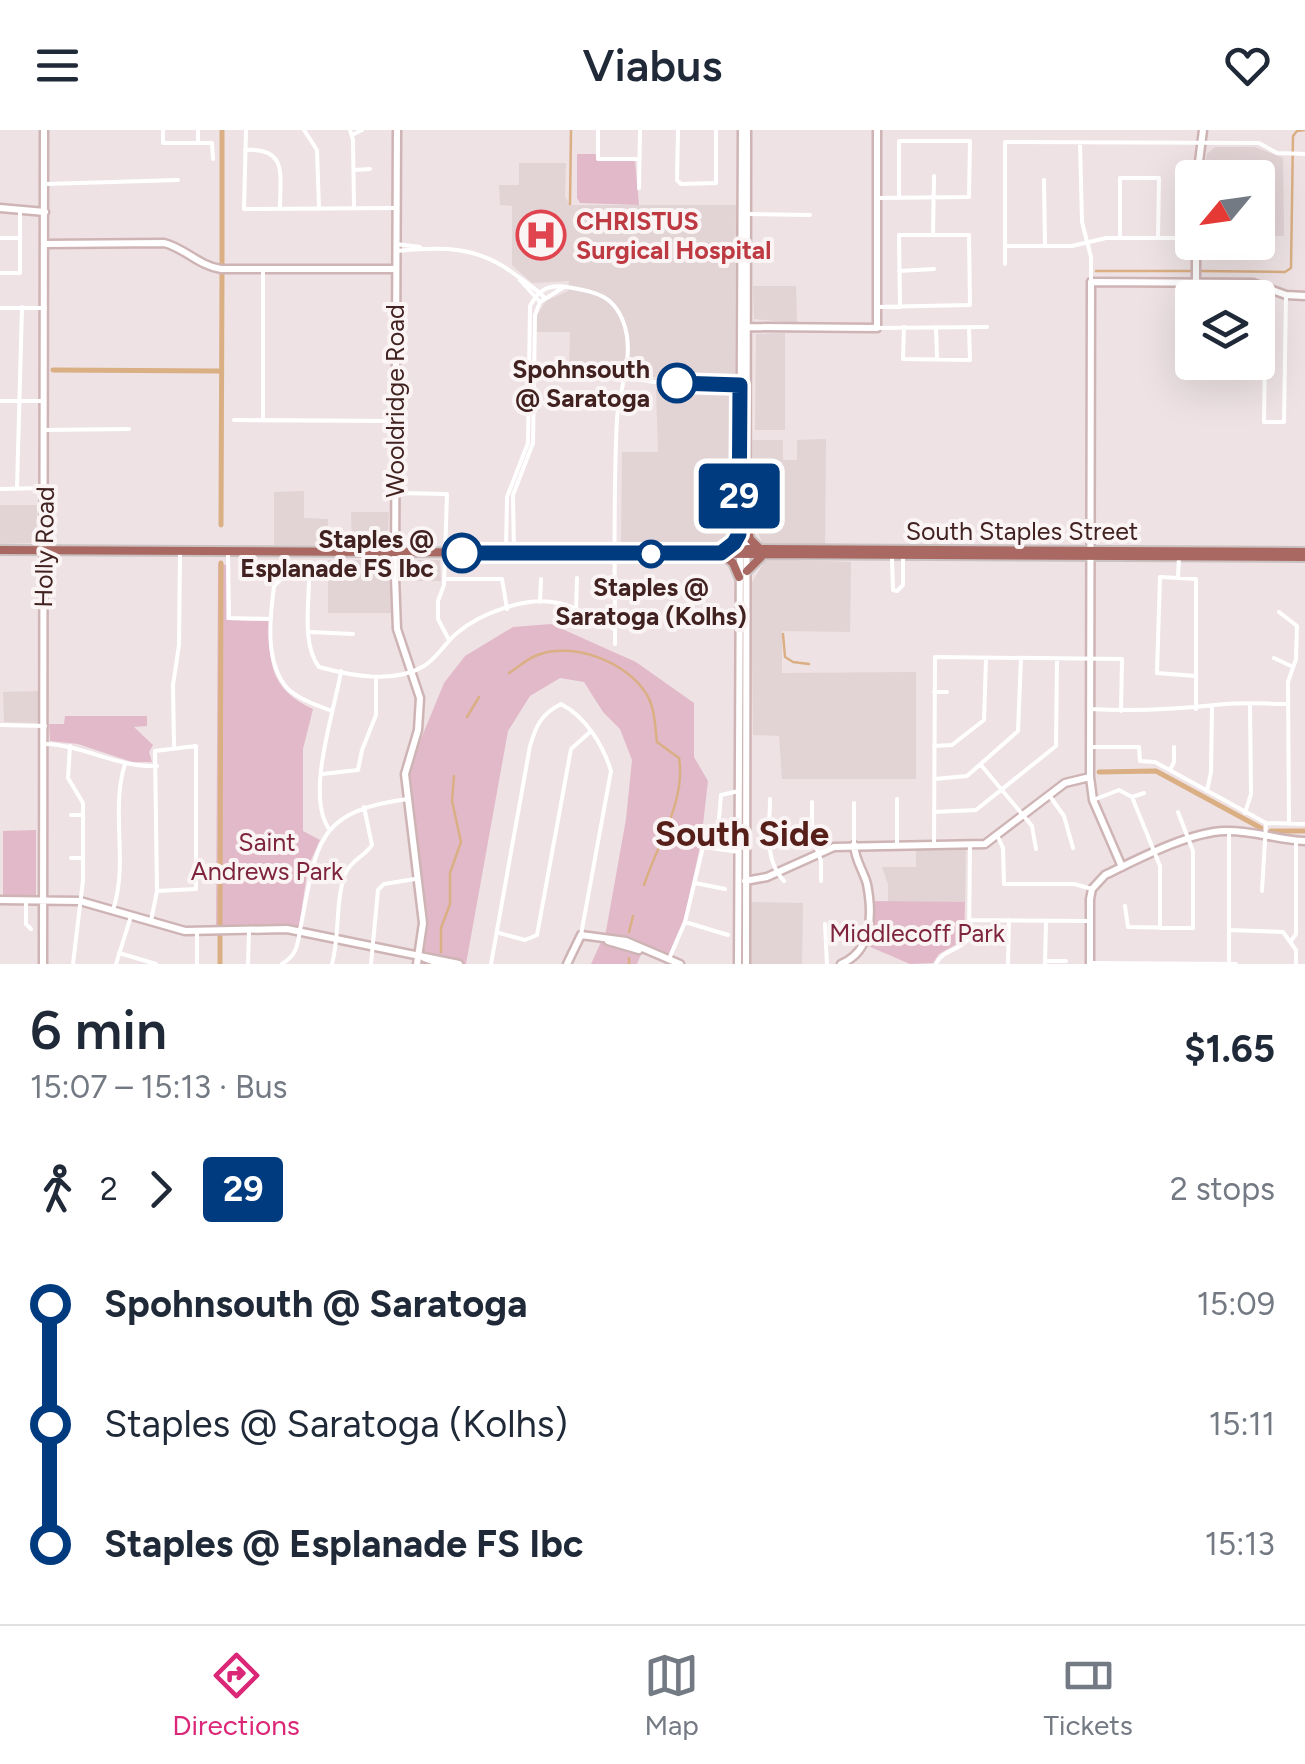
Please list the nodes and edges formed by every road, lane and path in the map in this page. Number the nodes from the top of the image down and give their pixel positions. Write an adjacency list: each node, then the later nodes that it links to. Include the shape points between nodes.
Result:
1 (44, 130): 31 (street, Holly Road)
2 (163, 130): 19 (street, via 163,143)
3 (198, 130): 19 (street)
4 (246, 130): 21 (street)
5 (304, 130): 39 (street, via 317,150)
6 (362, 130): 16 (street)
7 (396, 130): 41 (street, Wooldridge Road)
8 (598, 130): 24 (street, via 598,159)
9 (640, 130): 24 (street)
10 (678, 130): 11 (street, via 678,184 716,183)
11 (716, 130)
12 (744, 130): 33 (street); 44 (street)
13 (876, 130): 34 (street)
14 (1040, 130): 17 (street)
15 (1203, 130): 20 (street)
16 (351, 132): 27 (street)
17 (1041, 142): 18 (street); 54 (street, via 1005,142)
18 (1080, 142): 20 (street); 52 (street)
19 (198, 143): 23 (street, via 212,143)
20 (1203, 143): 22 (street, via 1259,143 1277,153); 25 (street)
21 (245, 150): 38 (street, via 262,149 278,160); 38 (street, via 244,209)
22 (1305, 154)
23 (213, 158)
24 (640, 159): 32 (street)
25 (1200, 160)
26 (370, 169): 27 (street)
27 (354, 170): 40 (street)
28 (934, 176): 36 (street)
29 (178, 180): 31 (street)
30 (1044, 180): 55 (street)
31 (46, 184): 43 (street, Holly Road)
32 (639, 188)
33 (742, 195): 44 (street); 76 (street)
34 (877, 198): 35 (street); 71 (street)
35 (899, 198): 36 (street); 36 (street, via 900,141 970,141 969,197)
36 (934, 198): 46 (street)
37 (0, 208): 42 (street)
38 (280, 208): 39 (street)
39 (319, 208): 40 (street)
40 (354, 208): 41 (street)
41 (396, 208): 56 (street, Wooldridge Road)
42 (20, 212): 43 (street); 48 (street)
43 (45, 212): 53 (street, Holly Road)
44 (747, 214): 45 (street); 76 (street)
45 (810, 215)
46 (933, 234): 61 (street, via 900,235); 72 (street, via 969,234 970,306)
47 (0, 238): 48 (street)
48 (19, 238): 62 (street, via 20,273)
49 (1120, 238): 50 (street); 50 (street, via 1120,178 1158,178); 52 (street)
50 (1158, 238): 51 (street)
51 (1175, 239)
52 (1088, 243): 55 (street); 63 (street)
53 (45, 244): 58 (street, via 164,244 210,267); 75 (street, Holly Road)
54 (1005, 246): 55 (street); 57 (street)
55 (1044, 246)
56 (396, 248): 59 (street, Wooldridge Road); 68 (street, via 471,250)
57 (1005, 264)
58 (263, 269): 59 (street); 92 (street)
59 (395, 269): 93 (street, Wooldridge Road)
60 (934, 269): 61 (street)
61 (899, 271): 72 (street)
62 (0, 272)
63 (1091, 282): 64 (street); 116 (street)
64 (1175, 283)
65 (564, 287): 68 (street); 70 (street); 84 (street, via 596,292 616,309 628,344)
66 (1275, 290): 67 (street)
67 (1286, 294): 69 (street); 85 (street, via 1284,422 1264,422)
68 (537, 295): 70 (street); 82 (street, via 528,316)
69 (1305, 296)
70 (542, 300): 82 (street)
71 (876, 307): 72 (street); 79 (street)
72 (900, 307)
73 (0, 308): 74 (street)
74 (22, 308): 75 (street); 87 (street)
75 (45, 308): 89 (street, Holly Road)
76 (743, 327): 79 (street); 86 (street); 90 (street)
77 (936, 327): 80 (street); 81 (street); 83 (street)
78 (987, 327): 81 (street)
79 (878, 328): 80 (street)
80 (904, 328): 83 (street, via 903,360)
81 (969, 328): 83 (street, via 970,360)
82 (531, 332): 109 (street, via 531,431 514,482)
83 (936, 359)
84 (624, 377): 86 (street); 113 (street)
85 (1265, 380)
86 (740, 385): 90 (street); 96 (street)
87 (22, 400): 88 (street); 89 (street); 97 (street)
88 (0, 401)
89 (44, 401): 95 (street, Holly Road)
90 (747, 406): 99 (street)
91 (234, 420): 92 (street)
92 (263, 420): 93 (street)
93 (394, 421): 101 (street, Wooldridge Road)
94 (129, 429): 95 (street)
95 (45, 430): 98 (street, Holly Road)
96 (739, 445): 99 (street); 102 (street)
97 (17, 488): 98 (street); 100 (street)
98 (44, 488): 104 (street, Holly Road)
99 (747, 488): 102 (street)
100 (0, 489)
101 (394, 493): 107 (street, Wooldridge Road); 108 (street, via 447,494)
102 (743, 530): 110 (main road); 111 (street); 112 (main road)
103 (0, 550): 104 (main road, South Staples Street)
104 (42, 552): 105 (main road, South Staples Street); 157 (street, Holly Road)
105 (180, 552): 106 (main road, South Staples Street); 162 (street)
106 (228, 552): 107 (main road, South Staples Street); 130 (street, via 230,618)
107 (394, 552): 108 (main road, South Staples Street); 143 (street, Wooldridge Road, via 397,629)
108 (444, 553): 109 (main road, South Staples Street); 124 (street)
109 (510, 553): 113 (main road, South Staples Street)
110 (721, 553): 111 (main road, South Staples Street); 113 (main road, South Staples Street); 121 (main road)
111 (744, 553): 112 (main road, South Staples Street); 121 (street)
112 (764, 553): 114 (main road, South Staples Street); 121 (main road)
113 (615, 554): 131 (street)
114 (860, 554): 115 (main road, South Staples Street); 119 (main road, South Staples Street)
115 (938, 554): 116 (main road, South Staples Street); 116 (main road, South Staples Street); 120 (main road, South Staples Street)
116 (1090, 554): 117 (main road, South Staples Street); 117 (main road, South Staples Street); 140 (street)
117 (1177, 554): 118 (main road, South Staples Street); 118 (main road, South Staples Street); 122 (street)
118 (1305, 554)
119 (892, 556): 120 (main road, South Staples Street); 120 (street, via 892,590 898,591)
120 (903, 556)
121 (743, 574): 136 (street); 136 (street)
122 (1178, 577): 145 (street, via 1196,578); 145 (street, via 1160,577 1158,673)
123 (577, 578): 128 (street)
124 (444, 579): 127 (street, via 502,579); 134 (street, via 438,618)
125 (542, 580): 126 (street)
126 (540, 602): 127 (street); 128 (street)
127 (506, 608): 134 (street)
128 (576, 610): 131 (street)
129 (1279, 612): 142 (street, via 1296,623)
130 (271, 619): 132 (street, via 278,581 309,579); 154 (street, via 272,654 286,686)
131 (615, 629): 135 (street)
132 (310, 632): 133 (street); 144 (street, via 315,662)
133 (353, 634)
134 (449, 640): 143 (street)
135 (616, 644)
136 (743, 647): 158 (street); 158 (street)
137 (986, 657): 138 (street); 147 (street, via 934,656); 163 (street, via 984,720 952,745)
138 (1022, 658): 139 (street); 167 (street, via 1018,731)
139 (1057, 658): 140 (street); 174 (street, via 1056,746)
140 (1090, 658): 152 (street); 155 (street, via 1122,659)
141 (1274, 658): 142 (street)
142 (1293, 667): 150 (street)
143 (413, 671): 146 (street); 179 (street, Wooldridge Road, via 421,708 405,766)
144 (341, 672): 146 (street); 154 (street)
145 (1196, 676): 153 (street)
146 (376, 677): 170 (street, via 376,715 358,770)
147 (934, 692): 148 (street); 163 (street)
148 (947, 692)
149 (1250, 704): 150 (street); 151 (street); 188 (street, via 1251,794)
150 (1288, 704): 194 (street)
151 (1212, 707): 153 (street); 175 (street)
152 (1090, 709): 155 (street); 164 (street)
153 (1196, 709): 155 (street)
154 (332, 711): 170 (street)
155 (1121, 711)
156 (0, 725): 157 (street)
157 (45, 726): 160 (street, Holly Road)
158 (742, 730): 173 (street); 192 (street)
159 (590, 732): 245 (street, via 571,750 537,935 525,940); 245 (street, via 561,704 536,725); 246 (street, via 611,771)
160 (45, 744): 161 (street); 227 (street, Holly Road)
161 (70, 746): 166 (street); 190 (street, via 68,778 80,793)
162 (174, 746): 168 (street, via 155,751); 223 (street, via 196,746 196,889)
163 (934, 746): 172 (street)
164 (1090, 747): 169 (street, via 1138,747 1140,761); 171 (street)
165 (1174, 747): 169 (street)
166 (125, 764): 168 (street); 230 (street, via 118,783 120,886)
167 (982, 765): 172 (street, via 962,778); 174 (street)
168 (157, 766): 223 (street)
169 (1170, 770): 175 (street)
170 (322, 774): 196 (street, via 322,815)
171 (1090, 777): 177 (street); 182 (street)
172 (934, 779): 186 (street)
173 (739, 790): 192 (street); 198 (street); 198 (street, via 721,795 718,830)
174 (1002, 790): 186 (street, via 976,810); 191 (street)
175 (1207, 791): 188 (street)
176 (1144, 793): 178 (street)
177 (1049, 795): 191 (street); 207 (street, via 1064,816)
178 (1132, 797): 182 (street, via 1119,790); 211 (street)
179 (408, 799): 185 (street); 216 (street, Wooldridge Road)
180 (770, 799): 215 (street, via 769,852)
181 (897, 799): 204 (street)
182 (1094, 800): 214 (street)
183 (812, 802): 210 (street)
184 (854, 803): 203 (street)
185 (364, 807): 196 (street); 248 (street, via 372,844 345,876)
186 (934, 812): 205 (street)
187 (1178, 812): 201 (street)
188 (1245, 813): 193 (street)
189 (70, 815): 190 (street)
190 (83, 815): 213 (street)
191 (1024, 816): 199 (street); 208 (street)
192 (746, 820): 217 (street)
193 (1266, 822): 194 (street); 200 (street)
194 (1288, 824): 195 (street)
195 (1305, 824)
196 (330, 830): 243 (street, via 310,866)
197 (1229, 830): 200 (street); 201 (street); 241 (street)
198 (738, 834): 209 (street)
199 (998, 837): 206 (street); 221 (street, via 1004,884)
200 (1263, 837): 202 (street); 224 (street)
201 (1189, 839): 211 (street); 239 (street, via 1194,928)
202 (1301, 841): 249 (street)
203 (854, 845): 204 (street); 210 (street); 275 (street, via 867,890 867,938)
204 (896, 845): 205 (street)
205 (934, 846): 206 (street)
206 (970, 846): 232 (street)
207 (1073, 848)
208 (1036, 849)
209 (738, 852): 217 (street); 220 (street, via 702,847)
210 (818, 853): 215 (street); 219 (street)
211 (1156, 853): 214 (street); 239 (street)
212 (71, 858): 213 (street)
213 (83, 858): 228 (street)
214 (1122, 867): 221 (street)
215 (776, 872): 217 (street); 218 (street)
216 (418, 879): 250 (street, via 379,888); 253 (street, Wooldridge Road, via 424,923)
217 (742, 880): 272 (street); 273 (street)
218 (784, 881)
219 (821, 881)
220 (696, 883): 222 (street); 237 (street)
221 (1092, 889): 235 (street)
222 (725, 890)
223 (157, 891): 236 (street)
224 (1262, 891)
225 (0, 900): 226 (street)
226 (26, 900): 227 (street); 240 (street)
227 (43, 900): 228 (street); 258 (street, Holly Road)
228 (80, 901): 230 (street); 259 (street)
229 (1125, 906): 239 (street, via 1128,927)
230 (113, 910): 231 (street)
231 (132, 916): 236 (street); 251 (street)
232 (970, 920): 233 (street); 276 (street, via 963,946)
233 (1009, 920): 234 (street); 277 (street)
234 (1046, 920): 235 (street); 255 (street)
235 (1090, 921): 256 (street)
236 (150, 922): 244 (street)
237 (686, 922): 247 (street); 252 (street)
238 (825, 924): 274 (street)
239 (1160, 928)
240 (31, 930)
241 (1228, 930): 249 (street, via 1283,932); 281 (street)
242 (249, 931): 243 (street); 244 (street); 263 (street)
243 (300, 931): 248 (street); 264 (street, via 296,954)
244 (197, 932): 262 (street)
245 (499, 933): 269 (street)
246 (582, 935): 252 (street, via 626,941); 270 (street)
247 (728, 935)
248 (338, 938): 250 (street); 265 (street)
249 (1291, 941): 282 (street)
250 (375, 946): 253 (street); 266 (street)
251 (120, 953): 260 (street); 261 (street)
252 (669, 959): 271 (street)
253 (418, 960): 267 (street); 268 (street)
254 (1066, 961): 255 (street)
255 (1045, 962)
256 (1090, 963): 257 (street)
257 (1110, 963): 278 (street)
258 (43, 964)
259 (73, 964)
260 (116, 964)
261 (156, 964)
262 (197, 964)
263 (248, 964)
264 (282, 964)
265 (332, 964)
266 (372, 964)
267 (442, 964)
268 (459, 964)
269 (491, 964)
270 (566, 964)
271 (680, 964)
272 (738, 964)
273 (746, 964)
274 (827, 964)
275 (841, 964)
276 (936, 964)
277 (1008, 964)
278 (1144, 964): 279 (street)
279 (1179, 964): 280 (street)
280 (1212, 964): 281 (street)
281 (1233, 964)
282 (1296, 964)

